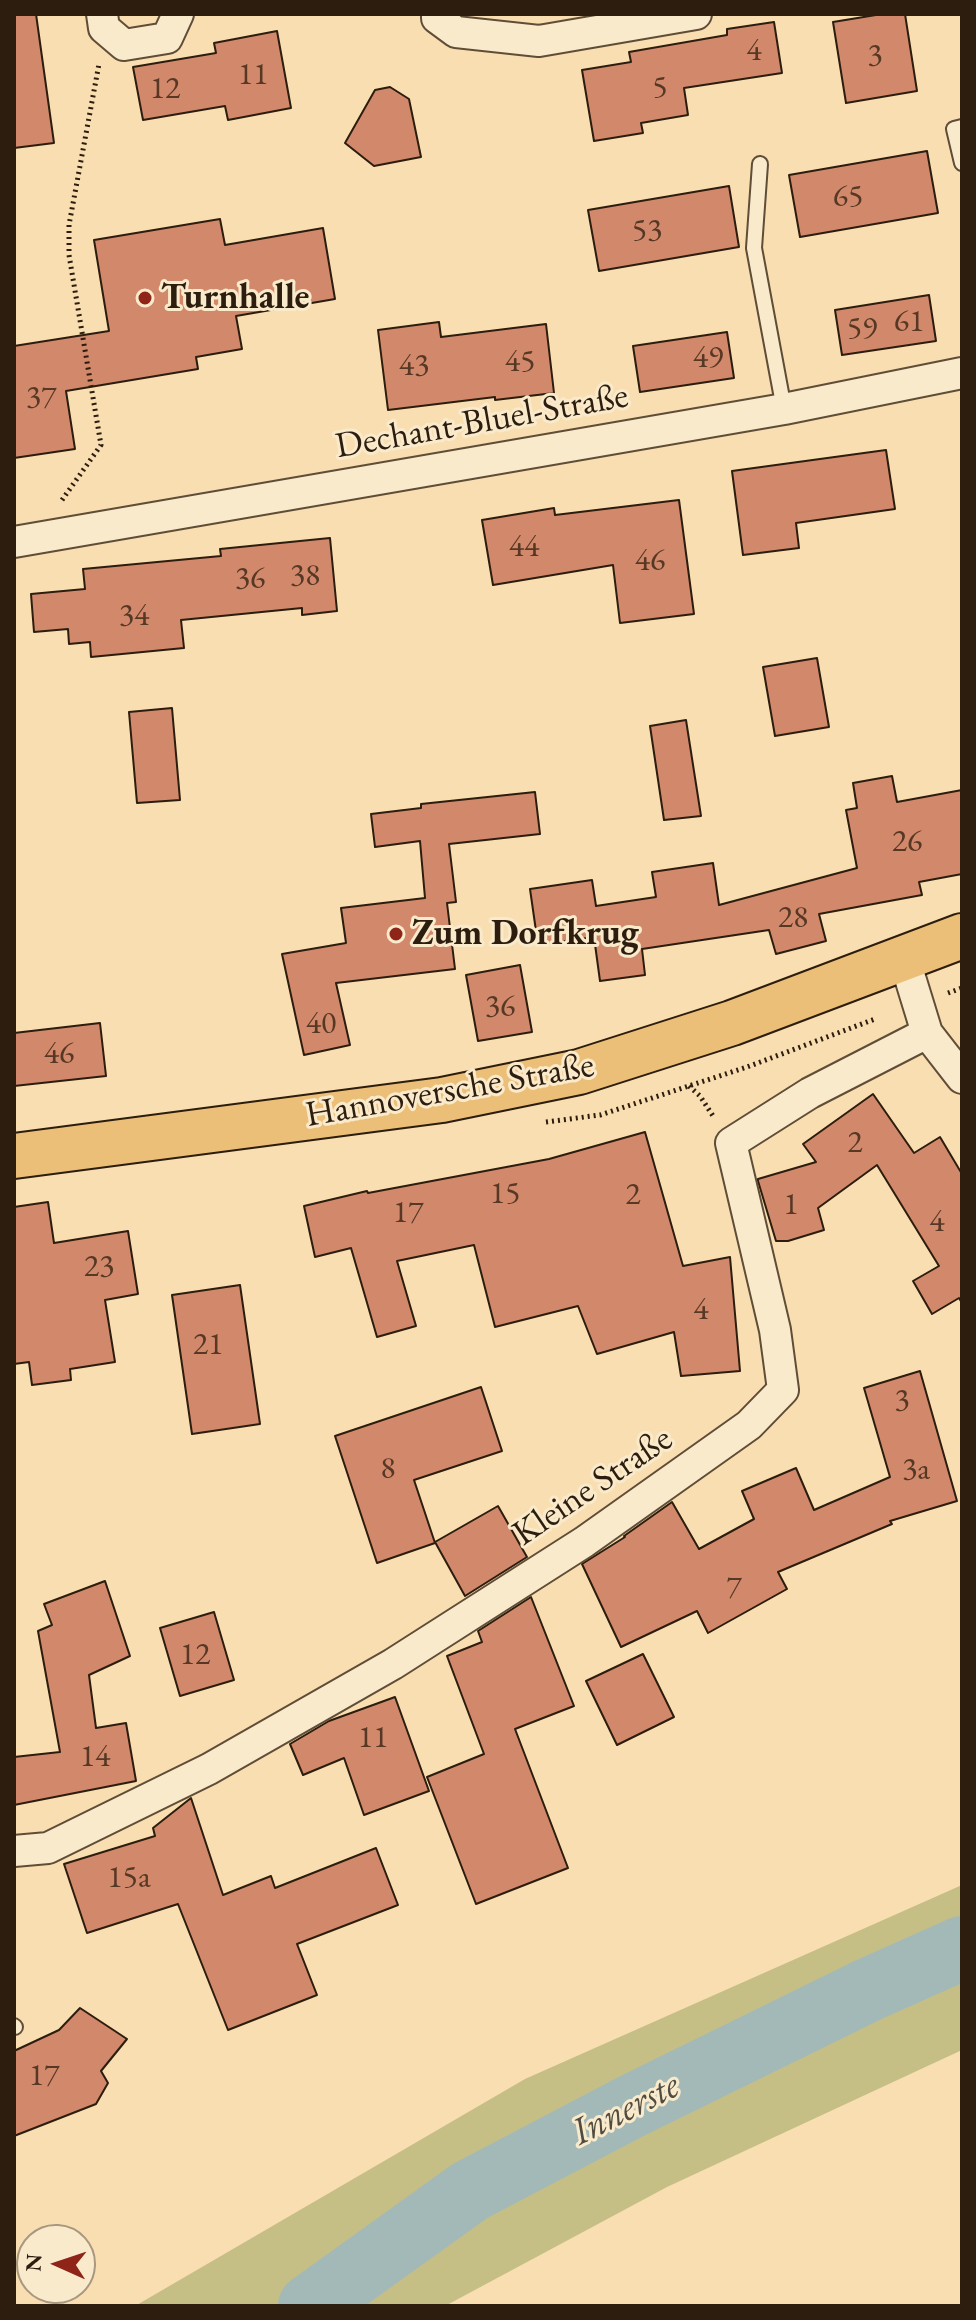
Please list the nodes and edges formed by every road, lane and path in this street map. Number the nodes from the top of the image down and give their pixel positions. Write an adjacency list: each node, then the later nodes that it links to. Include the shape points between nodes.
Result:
1 (178, 14): 4 (street, via 167,38 124,45)
2 (437, 14): 3 (street, via 456,32 539,41)
3 (696, 14)
4 (107, 26): 10 (path, via 69,225 69,255 101,445 62,500)
5 (962, 127): 6 (lane, via 954,129)
6 (962, 163)
7 (760, 164): 9 (lane, via 754,248)
8 (962, 373): 9 (street, Dechant-Bluel-Straße)
9 (784, 409): 10 (street, Dechant-Bluel-Straße)
10 (67, 532): 11 (street, Dechant-Bluel-Straße)
11 (14, 542)
12 (962, 936): 13 (main road, Hannoversche Straße)
13 (904, 958): 14 (street); 19 (main road, Hannoversche Straße, via 732,1023 579,1072 442,1100)
14 (927, 1033): 15 (street); 16 (street); 20 (street, Kleine Straße, via 810,1093 731,1143 775,1330 783,1390 749,1425 584,1542 393,1664 209,1769 48,1848)
15 (962, 1045)
16 (962, 1078)
17 (688, 1086): 18 (path)
18 (700, 1096)
19 (14, 1156)
20 (14, 1851)

